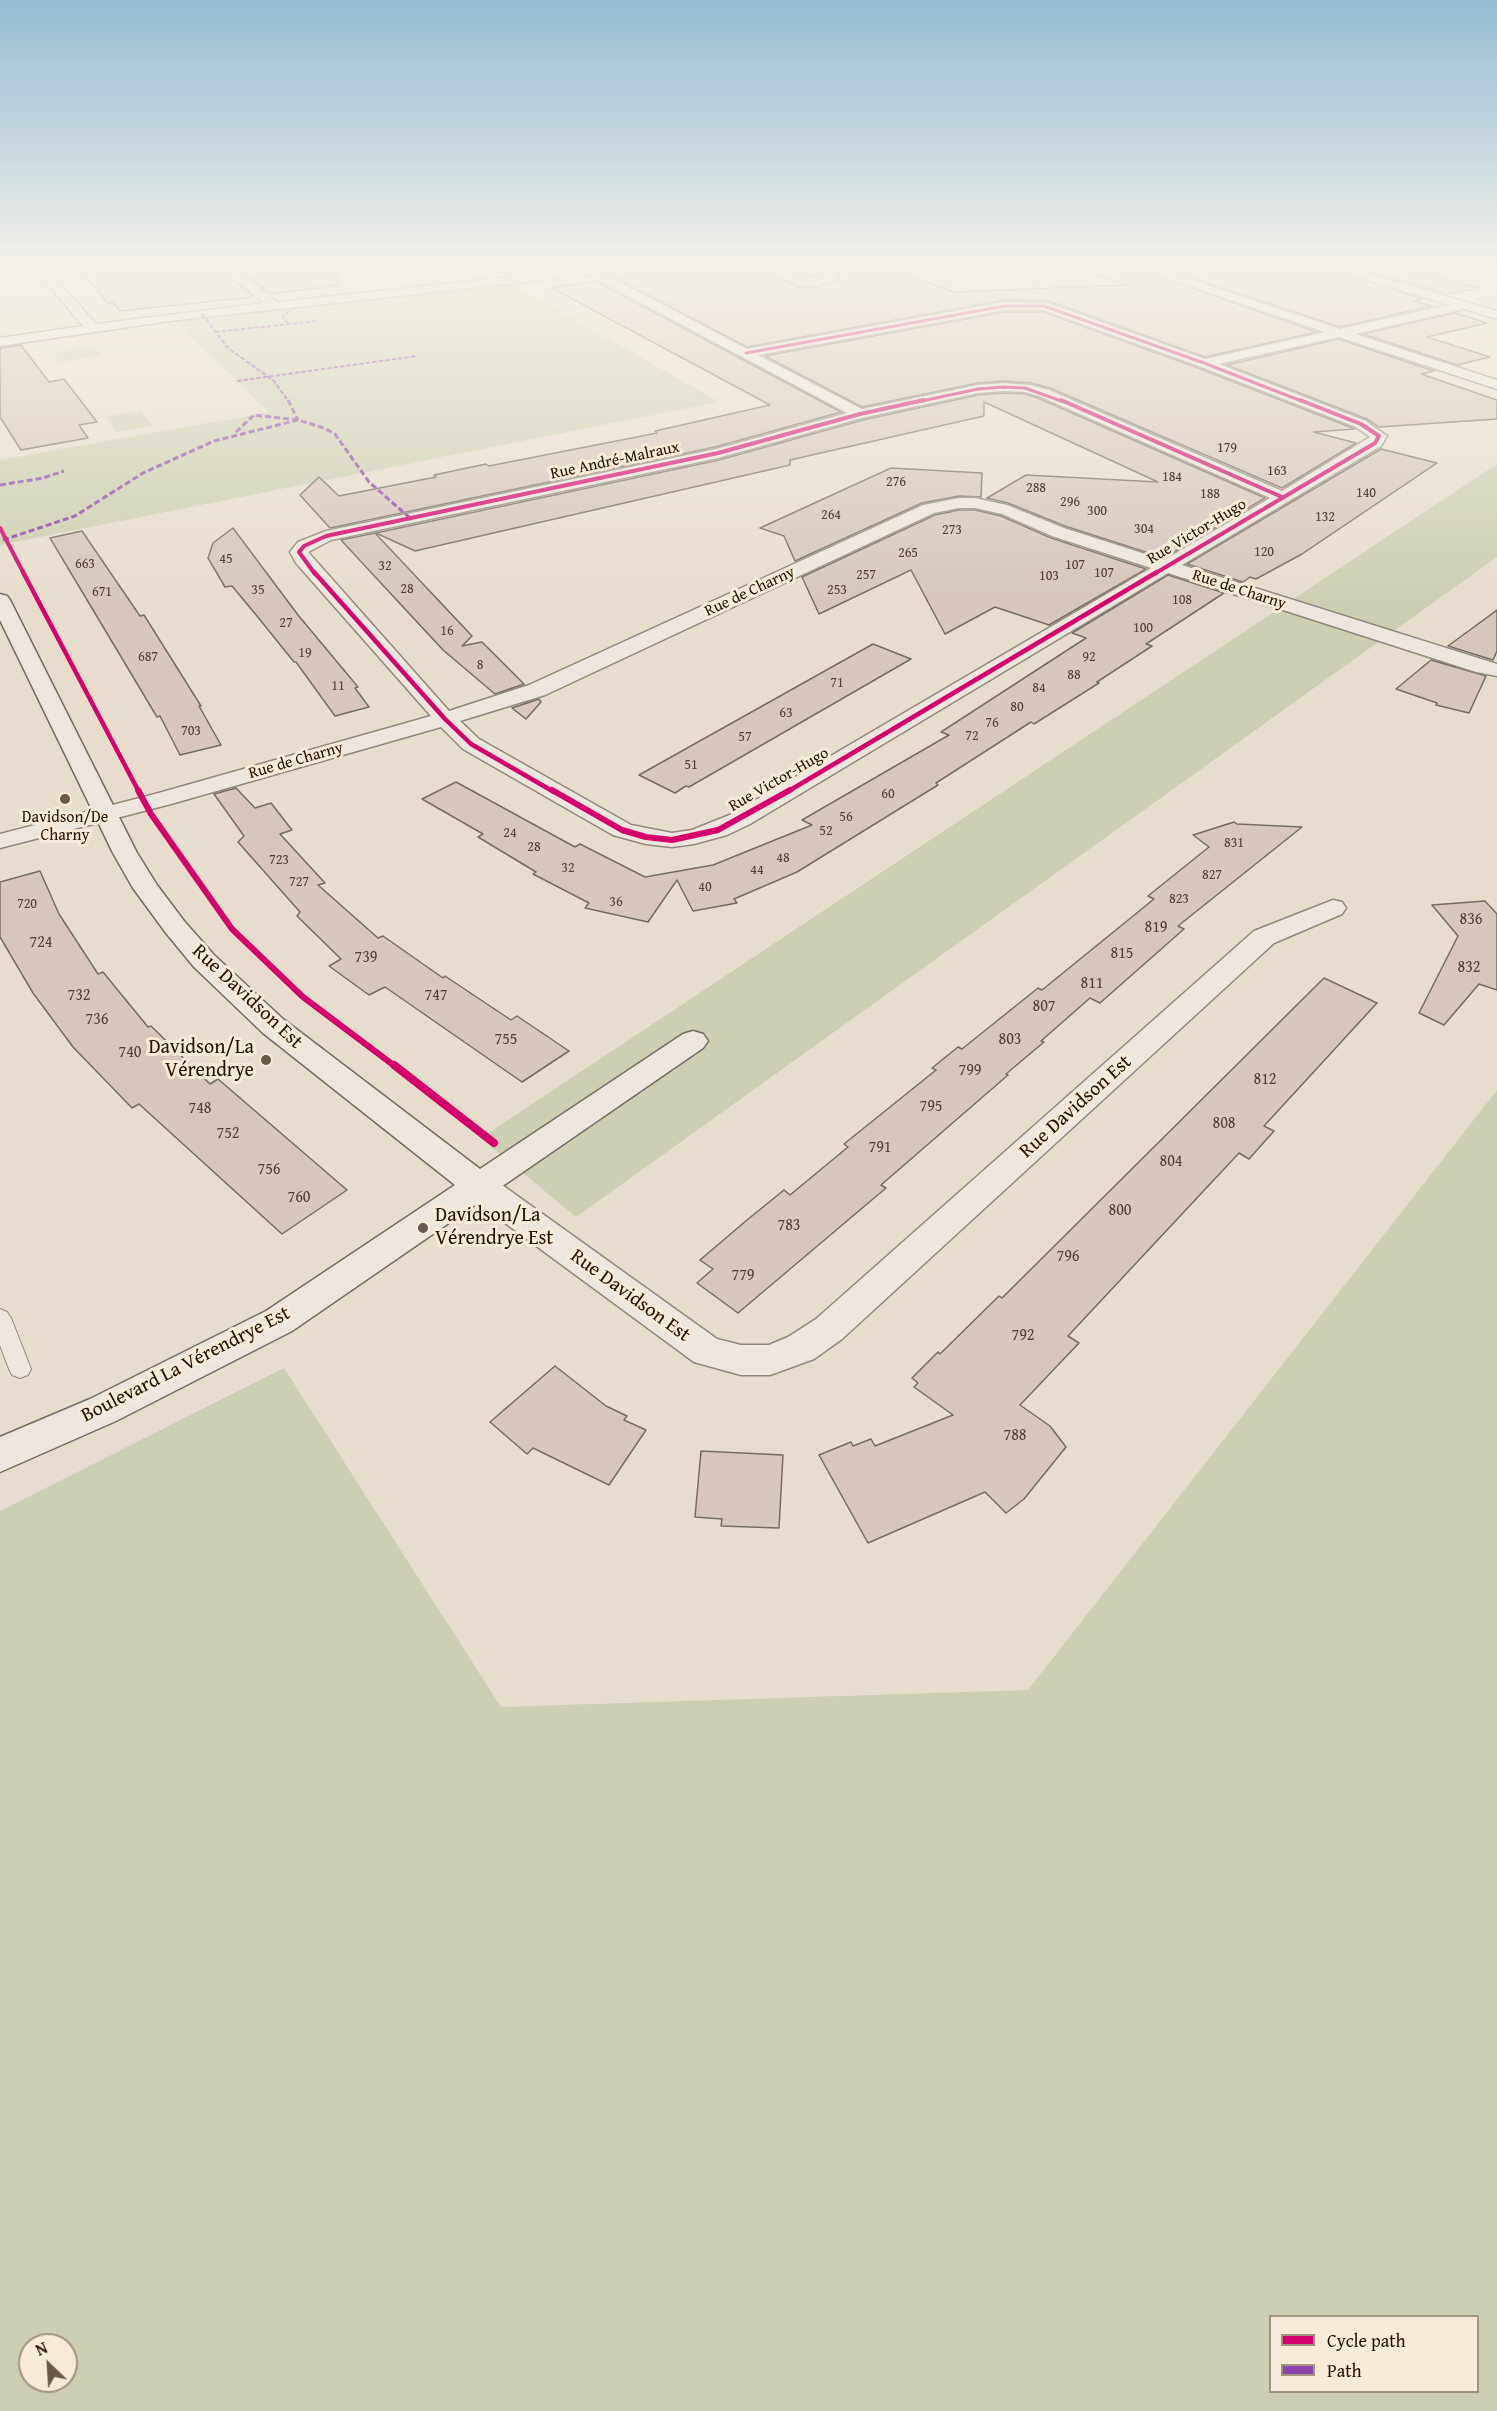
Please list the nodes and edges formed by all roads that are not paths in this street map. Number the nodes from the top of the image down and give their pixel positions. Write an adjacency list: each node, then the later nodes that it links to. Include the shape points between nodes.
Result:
1 (793, 378): 5 (street)
2 (1241, 378): 6 (street, Rue Victor-Hugo, via 1361,424 1379,436 1375,443)
3 (1474, 378): 4 (street)
4 (1497, 385)
5 (860, 414): 6 (street, Rue André-Malraux, via 978,389 1025,388); 10 (street, Rue André-Malraux, via 718,453 326,536 304,546 298,552 302,559)
6 (1282, 497): 7 (street, Rue Victor-Hugo)
7 (1165, 567): 9 (street, Rue de Charny); 10 (street, Rue de Charny, via 992,506 943,505 560,681); 10 (street, Rue Victor-Hugo, via 741,819 694,837 663,839 622,831 471,744)
8 (0, 600): 11 (street, Rue Davidson Est)
9 (1497, 670)
10 (445, 720): 11 (street, Rue de Charny)
11 (105, 815): 12 (street, Rue de Charny); 15 (street, Rue Davidson Est, via 146,888 204,961 273,1026)
12 (0, 841)
13 (1333, 908): 15 (street, Rue Davidson Est, via 1264,936 829,1329 801,1348 770,1360 741,1360 707,1351)
14 (693, 1041): 15 (street, Boulevard La Vérendrye Est)
15 (478, 1186): 18 (street, Boulevard La Vérendrye Est, via 279,1321 103,1410)
16 (0, 1318): 17 (lane)
17 (20, 1369)
18 (0, 1455)

